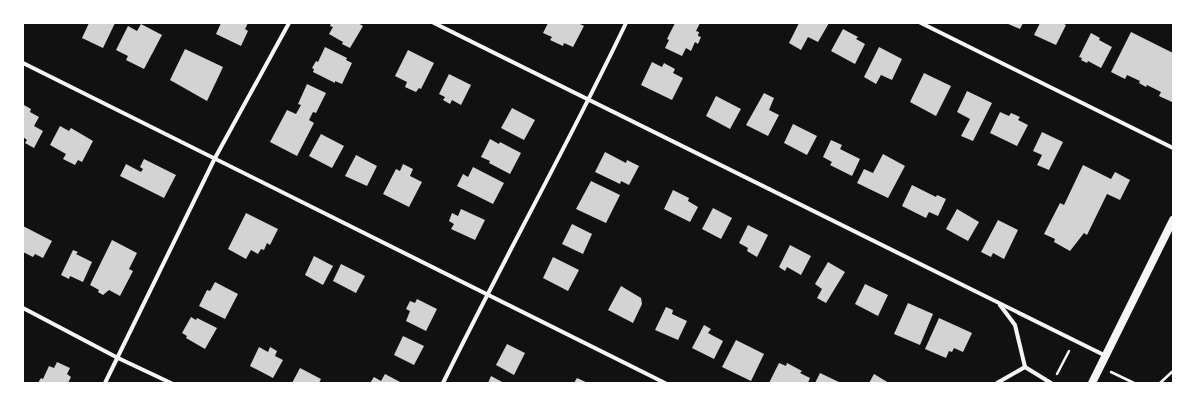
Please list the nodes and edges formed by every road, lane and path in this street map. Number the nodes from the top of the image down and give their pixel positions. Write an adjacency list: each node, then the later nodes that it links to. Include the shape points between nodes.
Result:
1 (289, 23): 8 (street)
2 (434, 23): 6 (street)
3 (626, 23): 6 (street)
4 (921, 23): 7 (street)
5 (23, 63): 8 (street)
6 (589, 100): 10 (street); 11 (street)
7 (1173, 148)
8 (215, 158): 10 (street); 15 (street)
9 (1173, 220): 14 (main road)
10 (486, 294): 22 (street); 23 (street)
11 (997, 302): 14 (street); 17 (street, via 1015,325)
12 (23, 308): 15 (street)
13 (1075, 354): 19 (path, via 1068,350)
14 (1106, 356): 16 (main road)
15 (118, 358): 20 (street); 21 (street)
16 (1100, 366): 26 (main road); 27 (path)
17 (1025, 367): 24 (street); 25 (street)
18 (1173, 371): 28 (path)
19 (1055, 376)
20 (105, 383)
21 (171, 383)
22 (443, 383)
23 (665, 383)
24 (998, 383)
25 (1051, 383)
26 (1092, 383)
27 (1134, 383)
28 (1160, 383)

